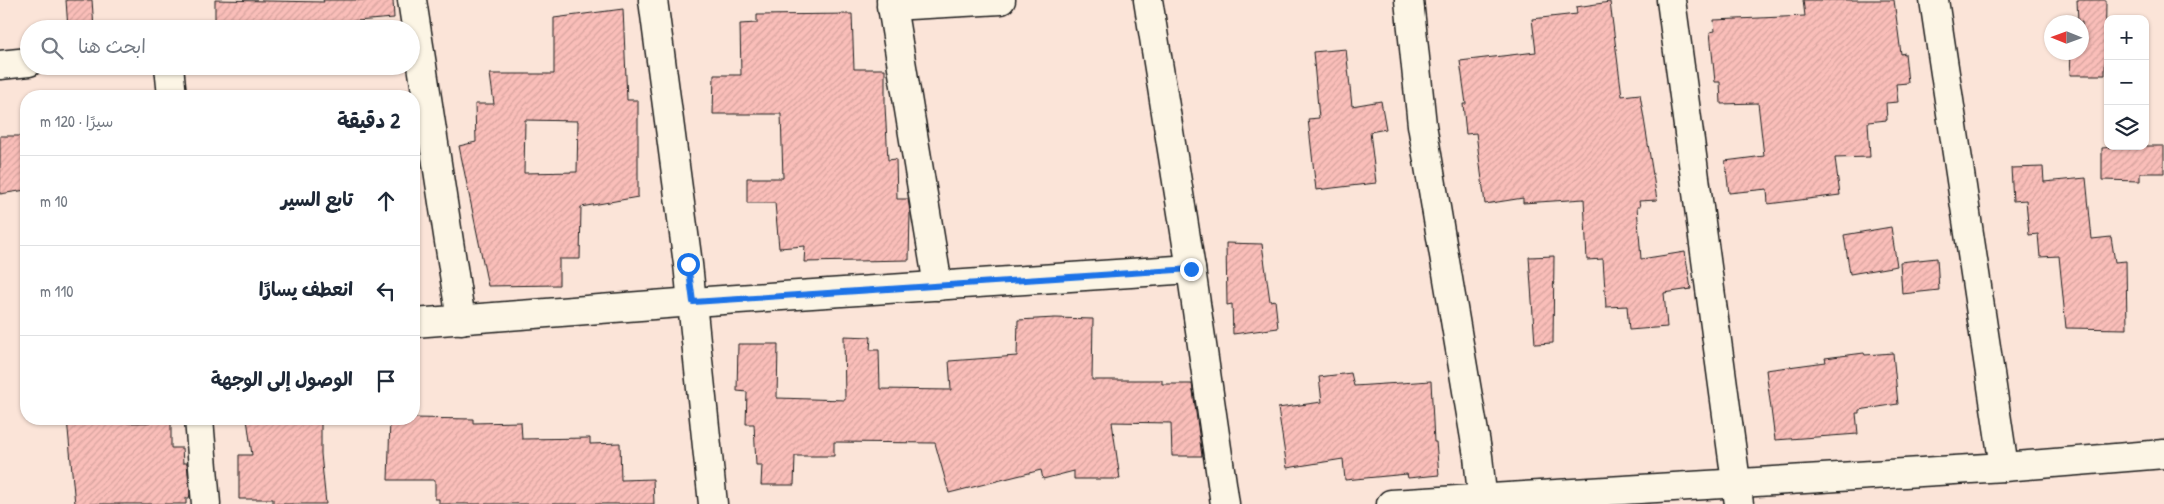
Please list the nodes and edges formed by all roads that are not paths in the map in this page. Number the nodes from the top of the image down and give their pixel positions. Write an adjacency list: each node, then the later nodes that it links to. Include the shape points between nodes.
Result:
1 (412, 0): 9 (street)
2 (653, 0): 17 (street)
3 (1001, 0): 8 (street)
4 (1148, 0): 15 (street)
5 (1410, 0): 24 (street, via 1422,125)
6 (1671, 0): 23 (street)
7 (1934, 0): 22 (street)
8 (891, 3): 16 (street)
9 (413, 20)
10 (20, 63): 11 (street)
11 (0, 64)
12 (420, 68): 18 (street)
13 (171, 75): 14 (street)
14 (172, 90)
15 (1191, 269): 16 (street); 27 (street)
16 (938, 286): 17 (street)
17 (693, 302): 18 (street); 26 (street)
18 (461, 320): 19 (street)
19 (420, 323)
20 (199, 425): 25 (street)
21 (2164, 454): 22 (street)
22 (2004, 468): 23 (street)
23 (1738, 494): 24 (street)
24 (1483, 502): 28 (street)
25 (206, 504)
26 (713, 504)
27 (1225, 504)
28 (1391, 504)

